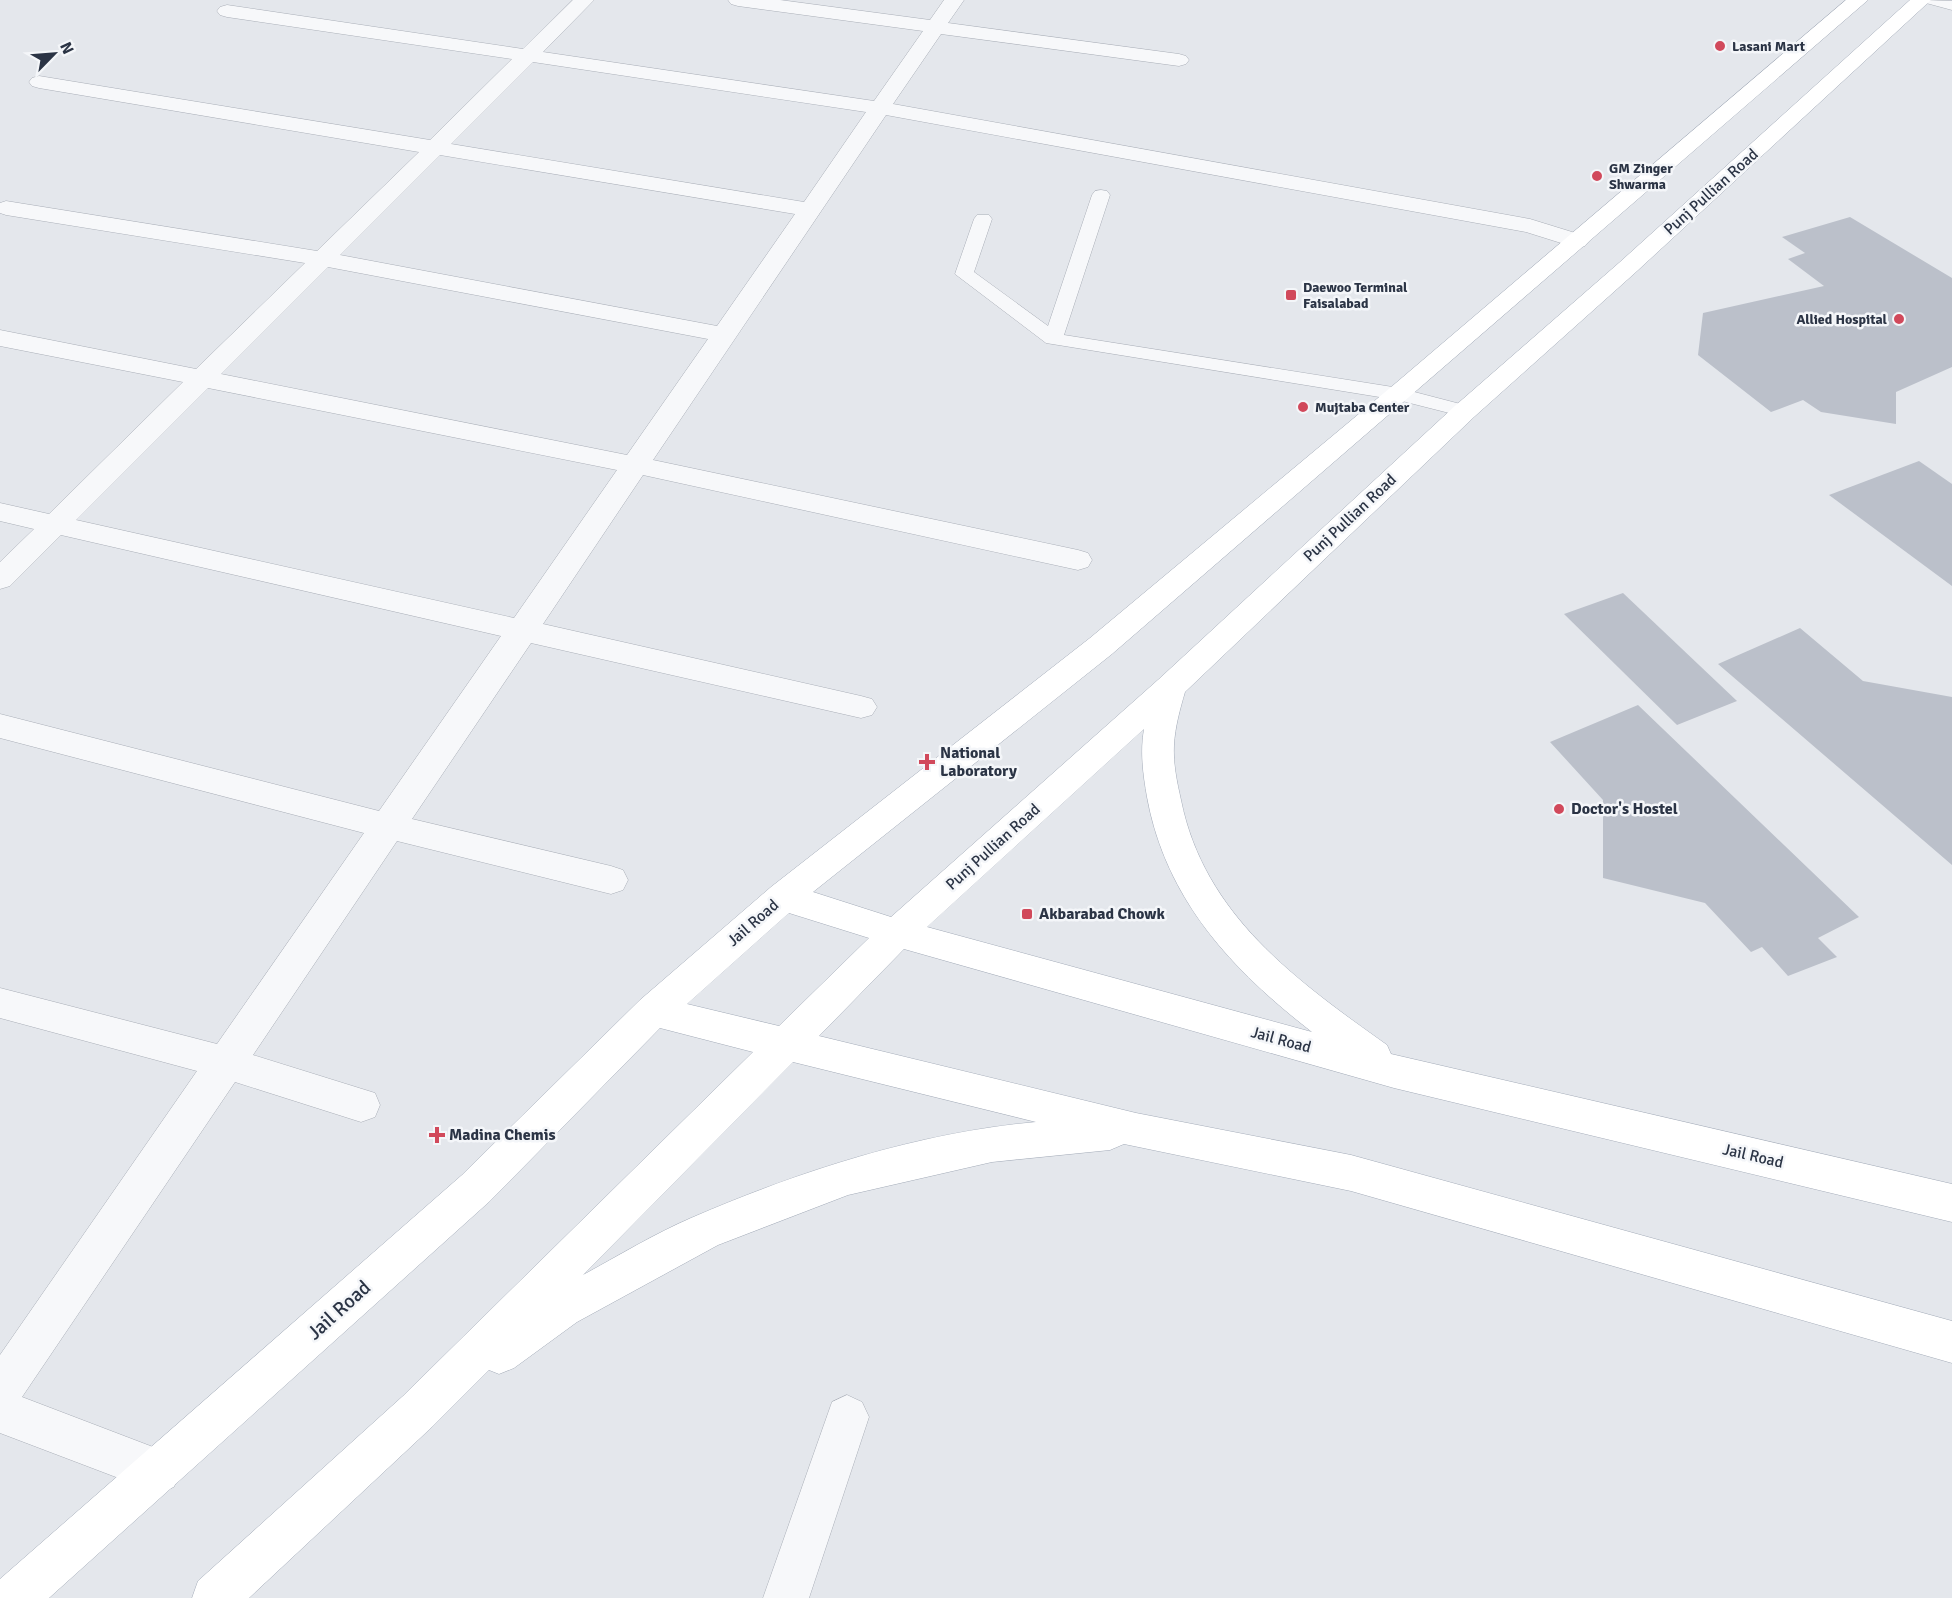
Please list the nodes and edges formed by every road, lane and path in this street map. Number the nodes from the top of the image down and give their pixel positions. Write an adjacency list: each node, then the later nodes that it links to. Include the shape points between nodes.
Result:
1 (584, 0): 10 (street)
2 (738, 0): 9 (street)
3 (954, 0): 9 (street)
4 (1857, 0): 19 (main road)
5 (1921, 0): 26 (main road, Punj Pullian Road)
6 (1931, 0): 7 (lane)
7 (1952, 6)
8 (227, 11): 10 (street)
9 (935, 27): 11 (street); 13 (street)
10 (529, 55): 13 (street); 14 (street)
11 (1179, 60)
12 (39, 82): 14 (street)
13 (880, 108): 17 (street); 19 (street, via 1530,226)
14 (434, 148): 17 (street); 20 (street)
15 (1101, 195): 23 (lane)
16 (6, 208): 20 (street)
17 (810, 210): 21 (street)
18 (983, 219): 23 (lane, via 964,274)
19 (1577, 241): 25 (main road)
20 (322, 259): 21 (street); 24 (street)
21 (724, 335): 27 (street)
22 (0, 338): 24 (street)
23 (1053, 339): 25 (lane)
24 (203, 378): 27 (street); 29 (street)
25 (1399, 394): 26 (lane); 38 (main road, via 1101,646)
26 (1466, 411): 33 (main road, Punj Pullian Road)
27 (635, 465): 30 (street); 32 (street)
28 (0, 512): 29 (street)
29 (55, 524): 31 (street); 32 (street)
30 (1078, 560)
31 (0, 579)
32 (521, 630): 34 (street); 36 (street)
33 (1170, 687): 39 (main road, Punj Pullian Road); 44 (main road, via 1157,746 1164,811 1191,879 1238,947 1306,1009)
34 (861, 707)
35 (0, 726): 36 (street)
36 (388, 826): 37 (street); 43 (street)
37 (611, 880)
38 (783, 897): 39 (main road, Jail Road); 41 (main road, Jail Road)
39 (897, 933): 42 (main road, Punj Pullian Road); 44 (main road, Jail Road)
40 (0, 1003): 43 (street)
41 (653, 1011): 42 (main road); 53 (main road, Jail Road, via 476,1188)
42 (788, 1044): 46 (main road); 50 (main road)
43 (227, 1062): 45 (street); 49 (street)
44 (1394, 1071): 47 (main road, Jail Road)
45 (361, 1105)
46 (1136, 1130): 48 (main road, via 1352,1173); 50 (main road, via 992,1144 847,1177 704,1232 562,1308)
47 (1952, 1203)
48 (1952, 1342)
49 (0, 1392)
50 (418, 1410): 55 (main road)
51 (0, 1412): 53 (street)
52 (848, 1417): 56 (street)
53 (158, 1471): 54 (main road, Jail Road)
54 (14, 1598)
55 (215, 1598)
56 (786, 1598)

